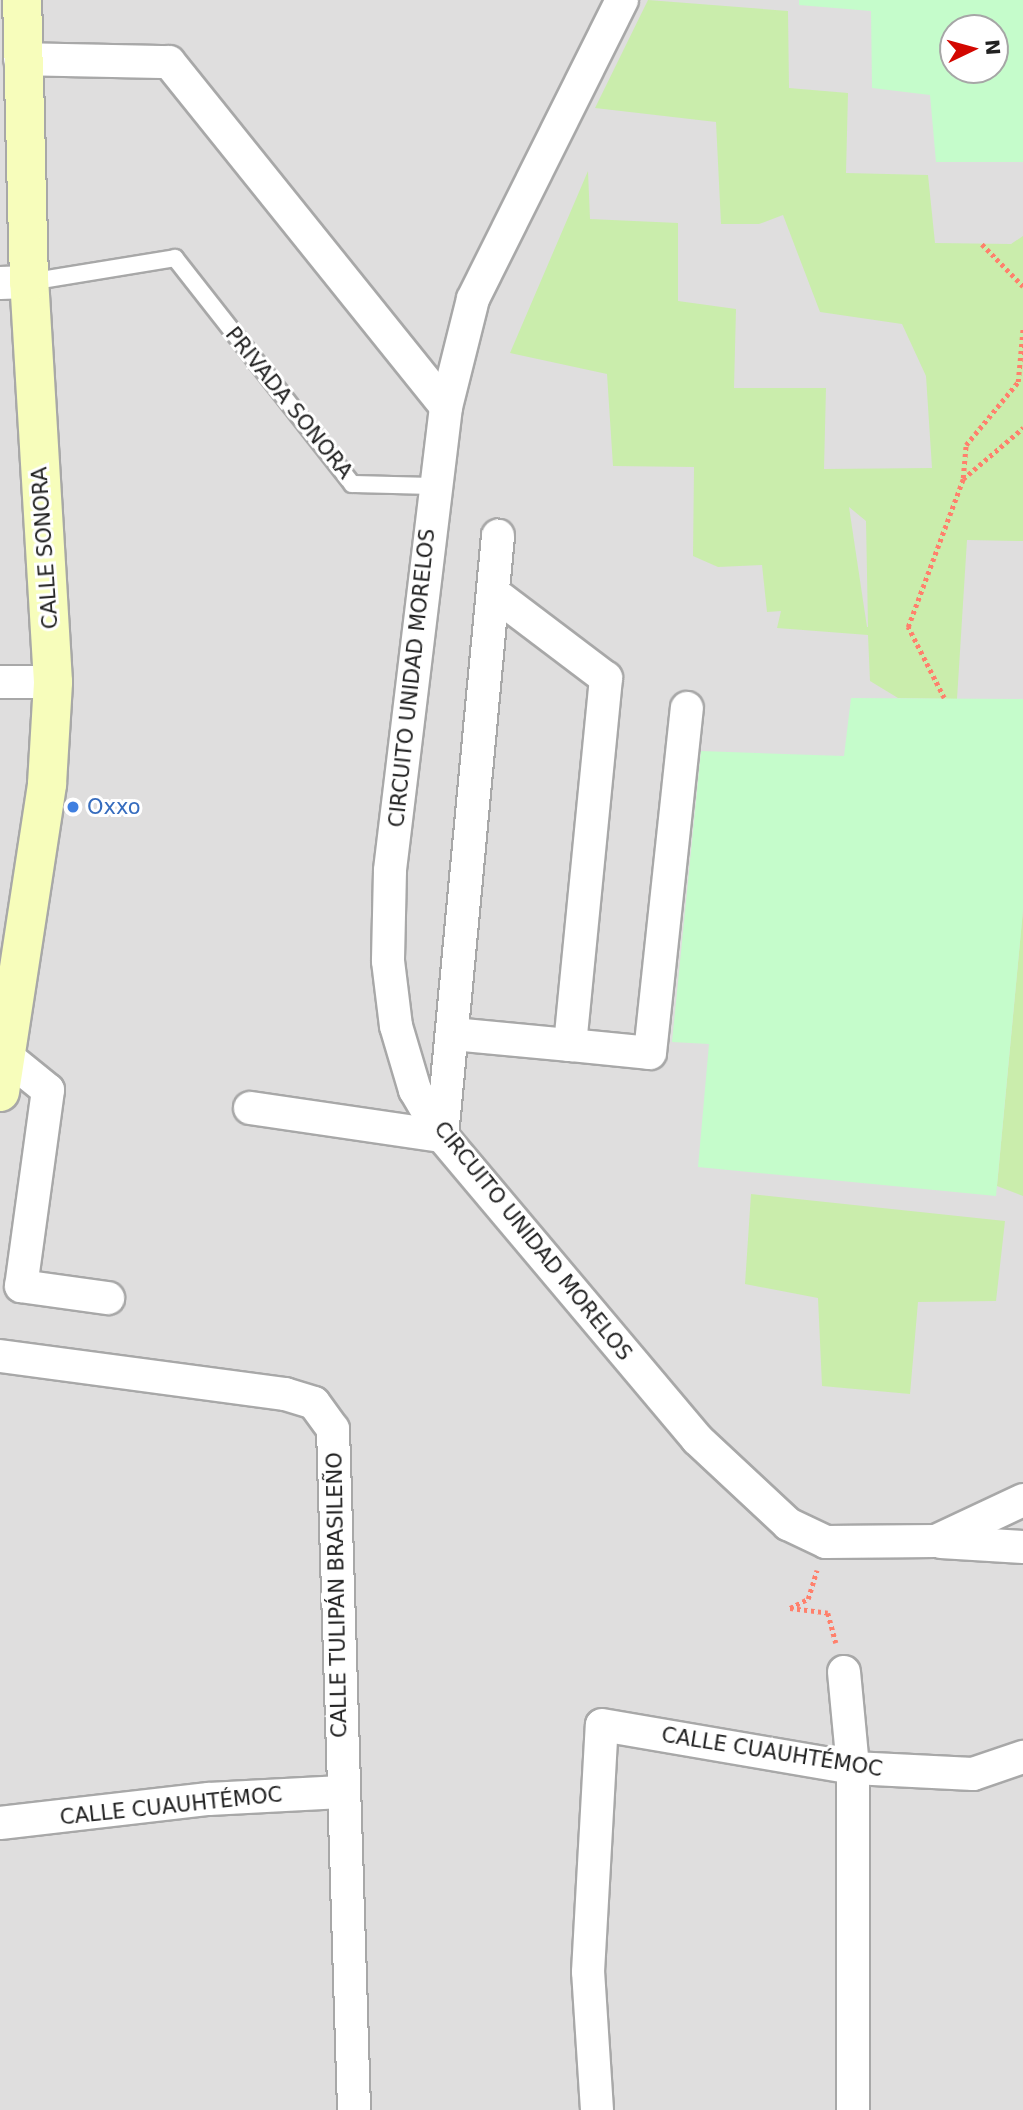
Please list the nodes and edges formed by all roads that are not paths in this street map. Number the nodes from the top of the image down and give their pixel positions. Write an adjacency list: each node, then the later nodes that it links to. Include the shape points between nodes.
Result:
1 (22, 0): 3 (street, CALLE SONORA)
2 (622, 0): 5 (street, CIRCUITO UNIDAD MORELOS, via 473,299)
3 (20, 59): 4 (street, CALLE SONORA); 5 (street, via 169,62)
4 (14, 283): 6 (lane, PRIVADA SONORA, via 175,258 352,484); 10 (street, CALLE SONORA)
5 (446, 407): 6 (street, CIRCUITO UNIDAD MORELOS)
6 (434, 486): 16 (street, CIRCUITO UNIDAD MORELOS, via 390,871 387,961 415,1090)
7 (498, 536): 8 (street)
8 (495, 594): 12 (street); 13 (street, via 606,678)
9 (0, 682): 10 (street)
10 (53, 682): 14 (street, CALLE SONORA, via 47,784)
11 (687, 708): 13 (street, via 650,1053)
12 (453, 1034): 13 (street); 16 (street)
13 (570, 1045)
14 (3, 1074): 17 (street, via 48,1090 21,1286)
15 (250, 1108): 16 (street)
16 (442, 1136): 20 (street, CIRCUITO UNIDAD MORELOS, via 748,1492 788,1524 826,1542)
17 (108, 1298)
18 (0, 1356): 25 (street, CALLE TULIPÁN BRASILEÑO, via 285,1394 314,1404 332,1429 337,1472)
19 (1023, 1500): 20 (street, CIRCUITO UNIDAD MORELOS)
20 (936, 1541): 21 (street)
21 (1023, 1546)
22 (844, 1672): 24 (street)
23 (1023, 1757): 24 (street, CALLE CUAUHTÉMOC, via 973,1774)
24 (853, 1768): 28 (street, CALLE CUAUHTÉMOC, via 602,1725 588,1972); 29 (street)
25 (342, 1792): 26 (street, CALLE CUAUHTÉMOC, via 209,1799); 27 (street, CALLE TULIPÁN BRASILEÑO)
26 (0, 1823)
27 (354, 2110)
28 (597, 2110)
29 (853, 2110)

